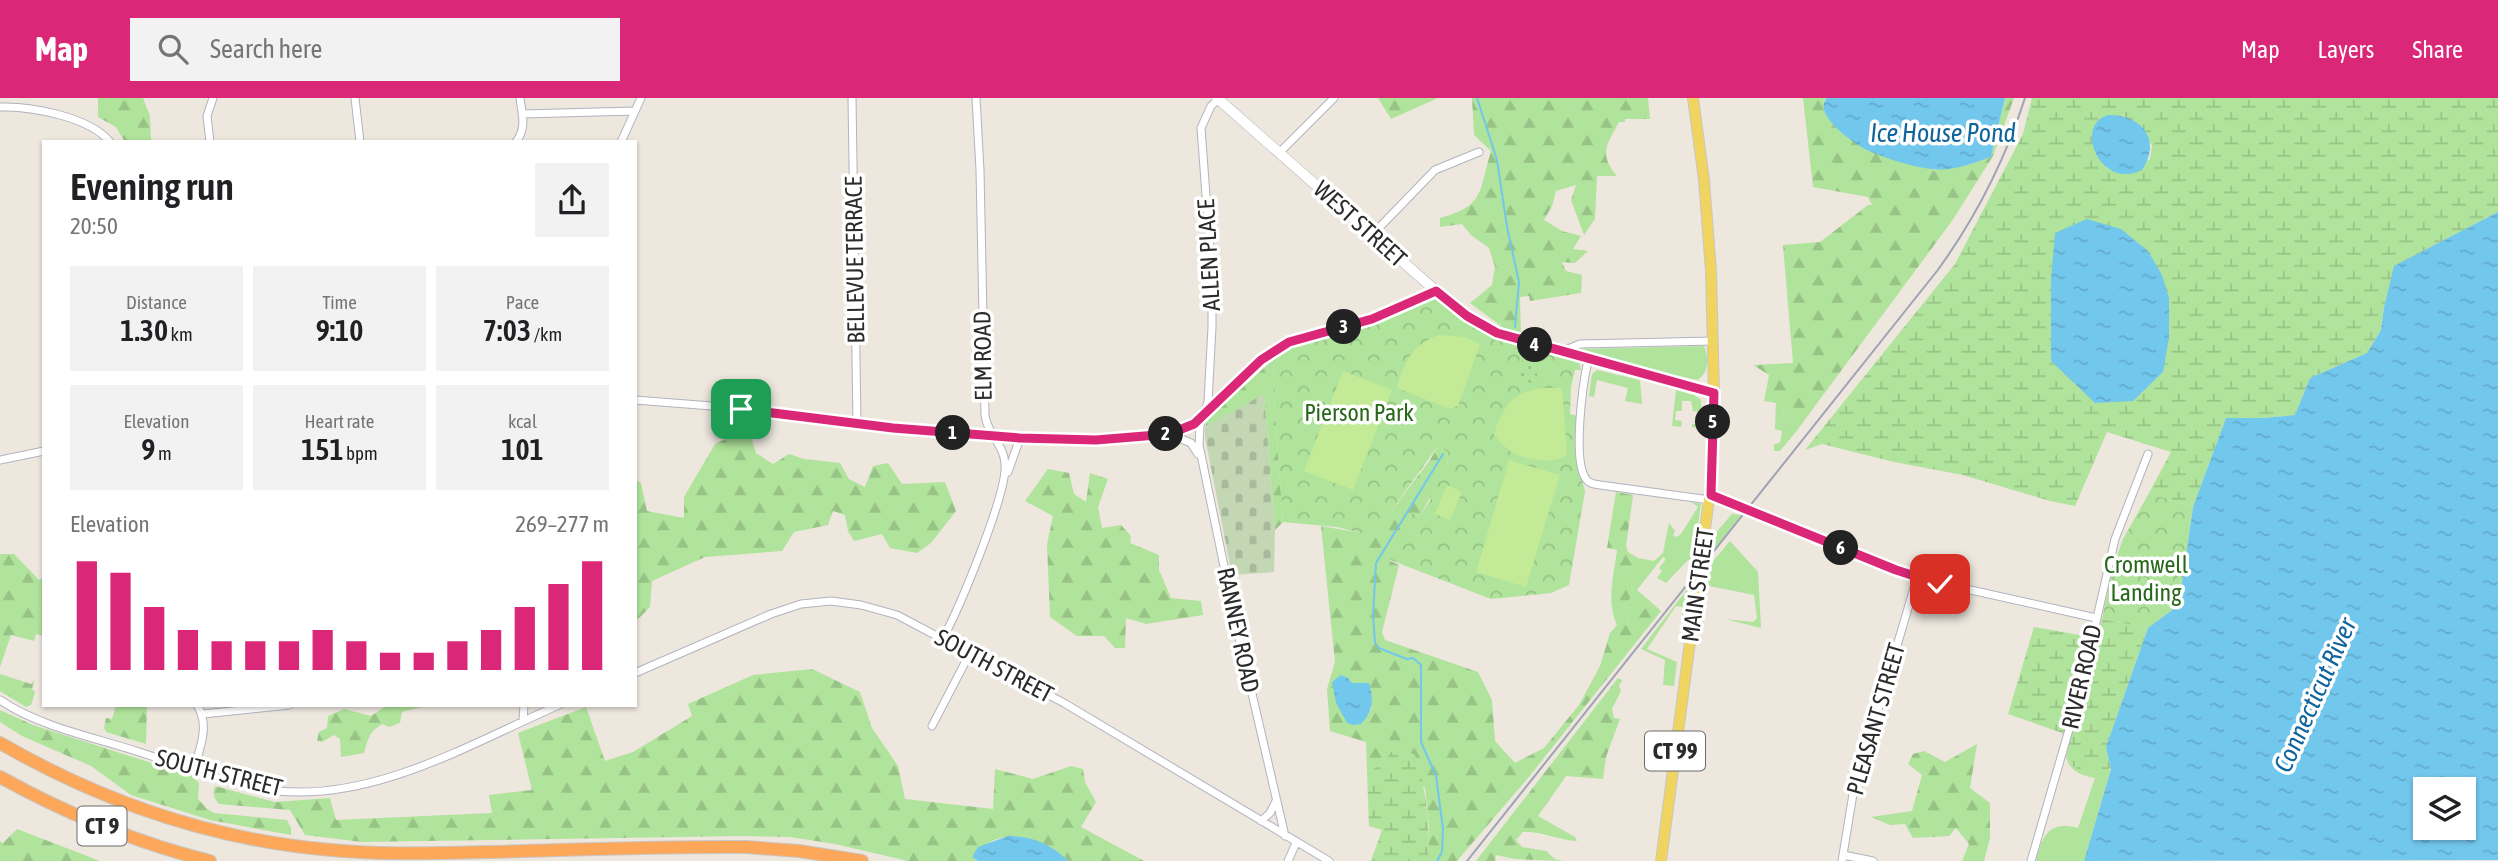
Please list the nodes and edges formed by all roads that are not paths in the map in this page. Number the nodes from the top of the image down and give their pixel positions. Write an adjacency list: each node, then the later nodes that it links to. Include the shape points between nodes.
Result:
1 (212, 98): 14 (street, via 206,116)
2 (355, 98): 15 (street)
3 (520, 98): 12 (street)
4 (641, 98): 11 (street)
5 (852, 98): 28 (street, BELLEVUE TERRACE)
6 (976, 98): 30 (street, ELM ROAD, via 985,423)
7 (1219, 98): 18 (main road, WEST STREET); 27 (street, ALLEN PLACE, via 1202,123 1201,134 1213,300 1210,387)
8 (1334, 98): 18 (street)
9 (1693, 98): 22 (main road, MAIN STREET / CT 99, via 1707,210)
10 (0, 107): 13 (street, via 85,123)
11 (635, 111): 12 (street); 17 (street)
12 (522, 114): 16 (street, via 525,124)
13 (108, 140)
14 (210, 140)
15 (360, 140)
16 (517, 140)
17 (622, 140)
18 (1280, 152): 20 (main road, WEST STREET)
19 (1479, 152): 20 (street, via 1435,170)
20 (1372, 235): 21 (main road, WEST STREET)
21 (1436, 291): 23 (main road, WEST STREET, via 1495,332); 27 (street, via 1372,319 1281,347 1261,360)
22 (1713, 341): 23 (street, via 1580,344); 25 (main road, MAIN STREET / CT 99)
23 (1560, 352): 24 (main road, WEST STREET)
24 (1588, 360): 25 (main road, WEST STREET); 37 (street, via 1580,426 1586,479 1592,484)
25 (1714, 393): 37 (main road, MAIN STREET / CT 99)
26 (637, 400): 28 (street)
27 (1204, 416): 29 (street); 35 (street, RANNEY ROAD, via 1198,435)
28 (857, 423): 30 (street)
29 (1169, 434): 31 (street, via 1096,440); 35 (street, via 1191,443)
30 (992, 436): 31 (street); 36 (street, ELM ROAD, via 1003,453)
31 (1020, 438): 36 (street)
32 (42, 451): 34 (street)
33 (2148, 454): 39 (street, RIVER ROAD, via 2115,539)
34 (0, 460)
35 (1201, 460): 54 (street, RANNEY ROAD)
36 (1003, 486): 40 (street, ELM ROAD)
37 (1710, 498): 38 (street); 63 (main road, MAIN STREET / CT 99)
38 (1917, 578): 39 (street); 58 (street, PLEASANT STREET, via 1853,794)
39 (2096, 618): 65 (street, RIVER ROAD, via 2071,726)
40 (943, 638): 41 (street, SOUTH STREET); 42 (street, SOUTH STREET, via 897,615 861,605 811,603 771,614)
41 (970, 653): 50 (street); 55 (street, SOUTH STREET, via 1082,713)
42 (637, 672)
43 (0, 700): 52 (street, SOUTH STREET, via 44,722)
44 (198, 707): 48 (street)
45 (270, 707): 48 (street)
46 (524, 707): 49 (street)
47 (554, 707): 49 (street, SOUTH STREET)
48 (203, 714): 52 (street, via 204,738)
49 (523, 721): 52 (street, SOUTH STREET, via 406,771 350,788 277,791)
50 (932, 726)
51 (0, 743): 60 (highway, CT 9, via 63,777 129,804 217,832 298,846 382,853 746,847)
52 (194, 769)
53 (0, 777): 59 (highway, CT 9, via 109,829)
54 (1276, 800): 55 (street); 56 (street, RANNEY ROAD)
55 (1261, 821): 56 (street, SOUTH STREET)
56 (1285, 836): 57 (street, SOUTH STREET)
57 (1296, 843): 61 (street); 62 (street, SOUTH STREET)
58 (1842, 858): 64 (street)
59 (211, 861)
60 (862, 861)
61 (1288, 861)
62 (1329, 861)
63 (1661, 861)
64 (1873, 861)
65 (2031, 861)

